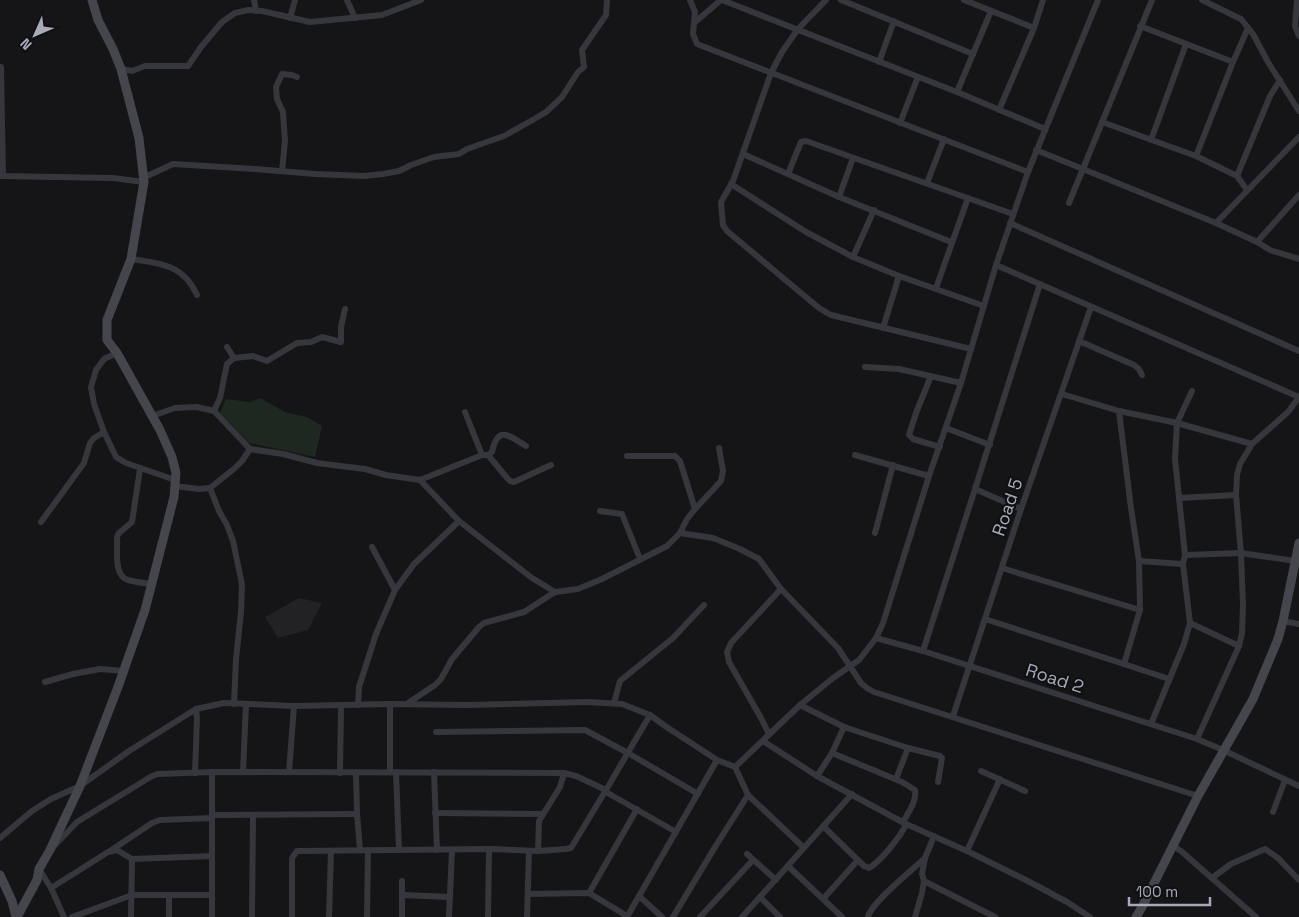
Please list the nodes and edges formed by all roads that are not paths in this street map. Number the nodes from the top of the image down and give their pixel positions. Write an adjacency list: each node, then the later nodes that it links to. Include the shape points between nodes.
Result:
1 (92, 0): 33 (street)
2 (254, 0): 17 (street)
3 (295, 0): 19 (street)
4 (347, 0): 20 (street)
5 (421, 0): 20 (street, via 382,15)
6 (607, 0): 52 (street, via 606,15 582,50 584,67 568,90 546,112 504,136 459,154 434,156 384,174 364,176)
7 (690, 0): 22 (street, via 695,12)
8 (722, 0): 22 (street); 26 (street)
9 (826, 0): 26 (street)
10 (841, 0): 21 (street)
11 (964, 0): 18 (street)
12 (1044, 0): 24 (street)
13 (1098, 0): 43 (street)
14 (1152, 0): 23 (street)
15 (1202, 0): 25 (street, via 1241,19)
16 (1297, 0): 27 (street, via 1295,26)
17 (256, 11): 19 (street); 33 (street, via 235,13 222,22 188,66 145,66 132,72)
18 (991, 11): 24 (street); 29 (street)
19 (290, 18): 20 (street, via 310,22)
20 (354, 18)
21 (894, 21): 29 (street); 30 (street)
22 (694, 23): 34 (street, via 693,34 697,44)
23 (1140, 26): 28 (street); 41 (street)
24 (1034, 28): 39 (street)
25 (1248, 28): 31 (street); 37 (street)
26 (798, 29): 30 (street); 34 (street)
27 (1299, 36)
28 (1186, 44): 31 (street); 46 (street)
29 (973, 54): 38 (street)
30 (879, 62): 36 (street)
31 (1233, 62): 49 (street)
32 (1, 67): 55 (street)
33 (121, 69): 57 (street, via 139,138)
34 (771, 73): 42 (street); 48 (street)
35 (298, 77): 52 (street, via 282,74 276,87 285,142)
36 (918, 77): 38 (street); 42 (street)
37 (1280, 80): 40 (street); 56 (street, via 1270,96)
38 (957, 92): 39 (street)
39 (999, 110): 43 (street)
40 (1299, 111)
41 (1102, 122): 46 (street); 51 (street)
42 (900, 123): 45 (street)
43 (1045, 129): 47 (street)
44 (1299, 136): 60 (street)
45 (944, 139): 53 (street); 58 (street)
46 (1151, 140): 49 (street)
47 (1036, 150): 51 (street); 53 (street)
48 (743, 154): 54 (street); 59 (street)
49 (1196, 156): 56 (street)
50 (853, 158): 54 (street, via 803,141); 58 (street); 62 (street)
51 (1083, 169): 64 (street); 68 (street)
52 (282, 171): 57 (street, via 172,164)
53 (1028, 172): 66 (street)
54 (788, 174): 62 (street)
55 (2, 176): 57 (street)
56 (1237, 176): 60 (street)
57 (144, 180): 72 (street)
58 (927, 183): 63 (street)
59 (731, 184): 71 (street, via 806,232); 82 (street, via 721,202 723,226 727,231 819,308 832,315)
60 (1247, 190): 68 (street)
61 (1299, 195): 70 (street)
62 (839, 197): 65 (street)
63 (968, 198): 66 (street); 69 (street)
64 (1069, 203)
65 (874, 210): 69 (street); 71 (street)
66 (1013, 214): 67 (street)
67 (1010, 223): 74 (street); 86 (street)
68 (1216, 223): 70 (street)
69 (952, 242): 77 (street)
70 (1257, 242): 73 (street, via 1270,250)
71 (853, 257): 75 (street)
72 (131, 259): 78 (street, via 168,266 181,273); 87 (street, via 107,320 107,340)
73 (1299, 259)
74 (996, 265): 76 (street); 79 (street)
75 (899, 276): 77 (street); 82 (street)
76 (1040, 284): 80 (street); 104 (street)
77 (936, 288): 79 (street)
78 (197, 295)
79 (984, 306): 85 (street)
80 (1091, 308): 83 (street, Road 5); 95 (street)
81 (345, 309): 88 (street, via 341,342 322,337 297,343 268,361 253,356)
82 (883, 328): 85 (street)
83 (1079, 341): 90 (street, via 1134,365); 94 (street, Road 5)
84 (227, 347): 88 (street)
85 (971, 350): 92 (street)
86 (1299, 351)
87 (117, 353): 99 (street); 102 (street, via 104,359 96,370 91,388)
88 (234, 358): 96 (street, via 227,364)
89 (865, 367): 91 (street, via 899,369)
90 (1142, 375)
91 (930, 376): 92 (street); 106 (street, via 909,435)
92 (962, 382): 101 (street)
93 (1192, 391): 100 (street)
94 (1062, 394): 97 (street); 123 (street, Road 5)
95 (1299, 397): 103 (street, via 1288,412)
96 (214, 411): 99 (street, via 197,407 175,408); 108 (street)
97 (1119, 411): 100 (street); 135 (street)
98 (465, 412): 109 (street)
99 (152, 416): 117 (street, via 172,457)
100 (1177, 423): 103 (street); 121 (street)
101 (946, 428): 104 (street); 106 (street)
102 (104, 432): 114 (street, via 116,456); 125 (street, via 90,443 84,463)
103 (1252, 444): 120 (street, via 1240,464)
104 (990, 445): 119 (street)
105 (526, 446): 109 (street, via 502,434 495,440 492,452)
106 (940, 447): 115 (street)
107 (719, 448): 122 (street, via 723,471 721,481)
108 (250, 449): 116 (street); 118 (street, via 242,462)
109 (485, 455): 112 (street, via 514,482); 116 (street)
110 (855, 455): 113 (street)
111 (627, 456): 122 (street, via 678,458)
112 (551, 464)
113 (892, 465): 115 (street); 127 (street)
114 (140, 469): 117 (street); 138 (street, via 132,522 118,537 118,568 127,580)
115 (930, 476): 148 (street)
116 (420, 480): 126 (street)
117 (175, 483): 118 (street, via 199,489); 138 (street)
118 (210, 488): 158 (street, via 233,541 242,584)
119 (975, 490): 123 (street); 150 (street)
120 (1236, 495): 121 (street); 131 (street)
121 (1178, 498): 132 (street)
122 (695, 508): 128 (street)
123 (1021, 509): 137 (street, Road 5)
124 (600, 510): 133 (street, via 622,514)
125 (41, 522)
126 (459, 522): 140 (street, via 414,564); 141 (street)
127 (875, 532)
128 (680, 533): 133 (street, via 667,546); 139 (street, via 713,538 759,559)
129 (1299, 543): 134 (street)
130 (372, 547): 140 (street)
131 (1242, 553): 132 (street); 134 (street); 149 (street, via 1242,633)
132 (1185, 555): 136 (street)
133 (640, 559): 141 (street, via 594,583)
134 (1295, 560): 145 (street)
135 (1139, 561): 136 (street); 143 (street)
136 (1183, 564): 146 (street)
137 (1002, 568): 143 (street); 144 (street, Road 5)
138 (151, 584): 154 (street)
139 (782, 589): 152 (street, via 838,648); 172 (street, via 731,642 727,652 729,662)
140 (395, 590): 162 (street, via 376,634 359,688)
141 (555, 592): 161 (street, via 524,612 484,623 452,659 441,679)
142 (704, 605): 157 (street, via 673,638 620,681)
143 (1140, 610): 151 (street)
144 (985, 619): 151 (street); 153 (street, Road 5)
145 (1283, 621): 147 (street); 176 (street, via 1252,699)
146 (1190, 623): 149 (street); 155 (street)
147 (1299, 624)
148 (876, 638): 150 (street, Road 2); 152 (street, via 859,660)
149 (1238, 646): 173 (street)
150 (923, 651): 153 (street, Road 2)
151 (1124, 664): 155 (street)
152 (850, 666): 163 (street); 168 (street, via 861,683 874,692)
153 (970, 666): 168 (street, Road 5); 169 (street, Road 2)
154 (124, 671): 156 (street, via 100,669); 196 (street)
155 (1169, 679): 169 (street)
156 (45, 682)
157 (614, 703): 161 (street); 167 (street)
158 (234, 704): 159 (street); 166 (street)
159 (246, 704): 164 (street); 184 (street)
160 (390, 704): 161 (street); 162 (street); 187 (street)
161 (407, 704)
162 (358, 705): 165 (street)
163 (800, 705): 170 (street); 172 (street)
164 (294, 706): 165 (street); 185 (street)
165 (341, 706): 189 (street)
166 (196, 709): 182 (street); 196 (street)
167 (650, 715): 177 (street); 179 (street)
168 (953, 716): 203 (street)
169 (1151, 724): 173 (street, Road 2)
170 (844, 727): 175 (street); 178 (street)
171 (436, 732): 177 (street, via 585,730)
172 (768, 734): 174 (street)
173 (1197, 739): 176 (street, Road 2)
174 (763, 740): 180 (street); 191 (street)
175 (908, 748): 192 (street); 195 (street, via 942,757)
176 (1224, 750): 194 (street, Road 2); 203 (street)
177 (628, 752): 198 (street); 200 (street)
178 (832, 753): 191 (street); 192 (street)
179 (717, 760): 180 (street); 200 (street)
180 (735, 767): 201 (street)
181 (981, 770): 193 (street)
182 (195, 772): 183 (street); 219 (street, via 152,776 77,822)
183 (212, 772): 184 (street); 209 (street)
184 (243, 772): 185 (street)
185 (289, 772): 189 (street)
186 (356, 772): 187 (street); 189 (street); 207 (street)
187 (393, 772): 188 (street); 222 (street)
188 (434, 772): 190 (street); 206 (street)
189 (340, 773)
190 (564, 773): 198 (street); 208 (street, via 560,787)
191 (817, 776): 202 (street)
192 (896, 779): 211 (street, via 915,790)
193 (1000, 779): 199 (street); 229 (street)
194 (1285, 780): 197 (street, Road 2); 205 (street)
195 (938, 782)
196 (80, 786): 215 (street, via 32,811); 219 (street)
197 (1299, 786)
198 (606, 790): 204 (street); 227 (street, via 571,848)
199 (1025, 791)
200 (698, 794): 213 (street)
201 (748, 794): 217 (street); 273 (street)
202 (852, 794): 211 (street); 212 (street)
203 (1198, 796): 216 (street)
204 (637, 810): 213 (street); 246 (street)
205 (1273, 812)
206 (436, 813): 208 (street); 223 (street)
207 (357, 814): 210 (street); 220 (street)
208 (543, 814): 227 (street, via 539,821)
209 (212, 816): 210 (street); 228 (street, via 160,820); 231 (street)
210 (253, 816): 263 (street)
211 (905, 823): 214 (street); 235 (street, via 903,831 874,865 867,868)
212 (823, 826): 217 (street); 235 (street)
213 (676, 832): 251 (street)
214 (934, 836): 229 (street); 232 (street)
215 (0, 838)
216 (1172, 845): 239 (street); 282 (street)
217 (803, 847): 236 (street)
218 (490, 849): 224 (street); 225 (street); 269 (street)
219 (50, 850): 237 (street)
220 (360, 850): 221 (street); 226 (street)
221 (368, 850): 222 (street); 266 (street)
222 (399, 850): 223 (street)
223 (437, 850): 224 (street)
224 (452, 850): 253 (street)
225 (529, 850): 227 (street); 245 (street)
226 (331, 851): 264 (street, via 294,854); 265 (street)
227 (538, 851)
228 (108, 852): 233 (street, via 116,850); 244 (street)
229 (967, 852): 281 (street, via 1026,880)
230 (747, 854): 234 (street)
231 (212, 856): 233 (street); 249 (street)
232 (925, 858): 243 (street); 278 (street, via 870,910)
233 (132, 859): 247 (street)
234 (753, 860): 240 (street); 274 (street)
235 (858, 860): 255 (street)
236 (788, 866): 240 (street); 255 (street)
237 (39, 869): 244 (street); 252 (street)
238 (0, 877): 256 (street)
239 (1212, 878): 241 (street, via 1230,864 1265,848); 283 (street)
240 (776, 880): 254 (street)
241 (1299, 880)
242 (402, 881): 250 (street)
243 (924, 881): 279 (street); 280 (street)
244 (51, 888): 258 (street)
245 (528, 894): 246 (street); 270 (street)
246 (589, 894): 271 (street)
247 (132, 895): 248 (street); 259 (street); 260 (street)
248 (169, 895): 249 (street); 261 (street)
249 (212, 895): 262 (street)
250 (402, 895): 253 (street); 267 (street)
251 (639, 896): 271 (street); 272 (street)
252 (27, 897): 256 (street); 257 (street)
253 (450, 897): 268 (street)
254 (760, 898): 275 (street); 276 (street)
255 (823, 899): 277 (street)
256 (12, 901): 257 (street)
257 (16, 917)
258 (64, 917)
259 (72, 917)
260 (131, 917)
261 (169, 917)
262 (212, 917)
263 (252, 917)
264 (292, 917)
265 (329, 917)
266 (367, 917)
267 (402, 917)
268 (449, 917)
269 (488, 917)
270 (527, 917)
271 (627, 917)
272 (662, 917)
273 (673, 917)
274 (700, 917)
275 (742, 917)
276 (780, 917)
277 (842, 917)
278 (868, 917)
279 (915, 917)
280 (995, 917)
281 (1090, 917)
282 (1136, 917)
283 (1256, 917)

